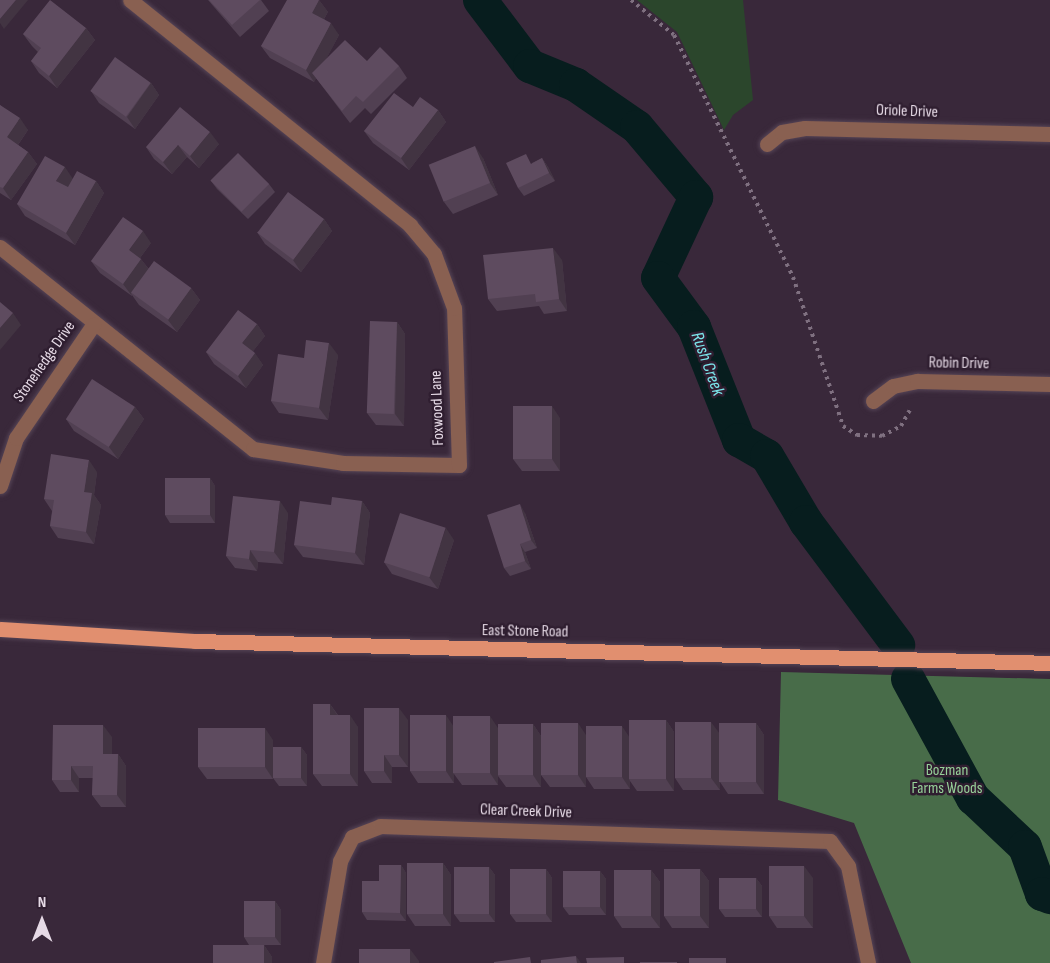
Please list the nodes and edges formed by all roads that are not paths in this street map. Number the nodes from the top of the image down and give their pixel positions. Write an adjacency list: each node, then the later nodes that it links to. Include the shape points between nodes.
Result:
1 (130, 0): 5 (street, Foxwood Lane, via 410,225 434,254 454,308 459,465 343,463 253,449)
2 (1050, 134): 3 (street, Oriole Drive, via 805,128 782,132)
3 (767, 144)
4 (0, 247): 5 (street, Foxwood Lane)
5 (93, 325): 8 (street, Stonehedge Drive, via 16,438)
6 (1050, 384): 7 (street, Robin Drive, via 904,382)
7 (873, 401)
8 (0, 486)
9 (0, 629): 10 (main road, East Stone Road, via 195,641)
10 (1050, 663)
11 (323, 963): 12 (street, Clear Creek Drive, via 340,861 352,837 380,826 830,842 848,866)
12 (868, 963)

